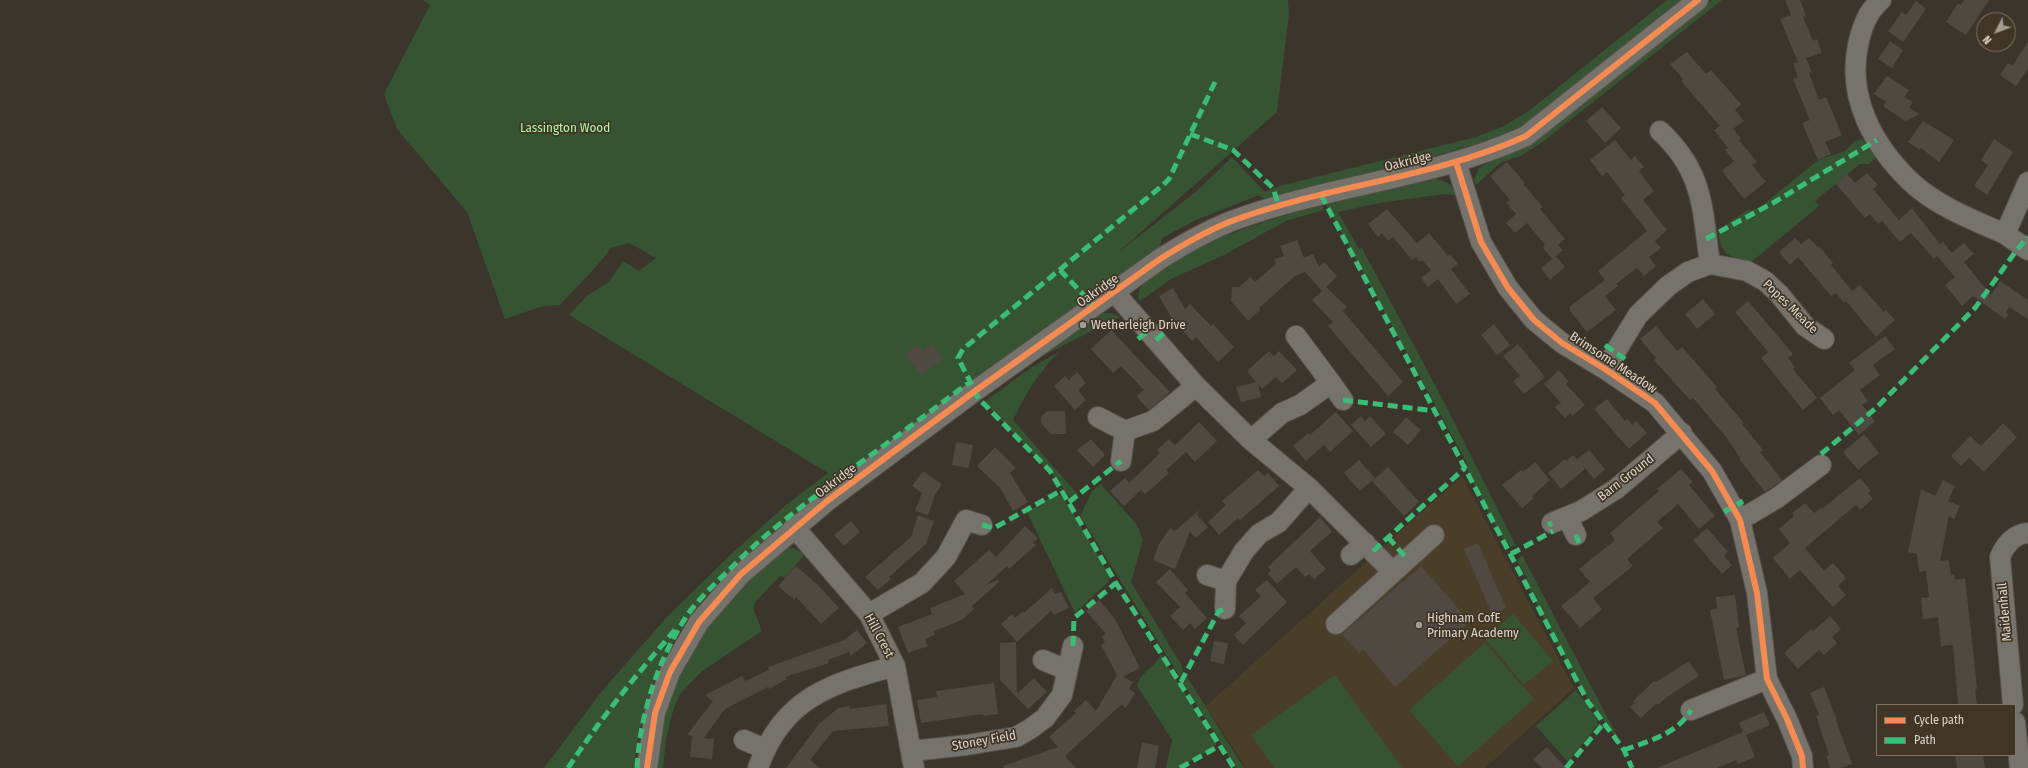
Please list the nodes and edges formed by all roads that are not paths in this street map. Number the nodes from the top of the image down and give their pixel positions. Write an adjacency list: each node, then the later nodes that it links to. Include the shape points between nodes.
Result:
1 (1698, 0): 4 (street, Oakridge, via 1526,136)
2 (1876, 2): 6 (street, via 1860,37 1854,62 1855,85 1860,106 1877,140 1911,182 1954,212)
3 (1671, 134): 8 (street, via 1687,162 1700,196)
4 (1456, 162): 9 (street, Oakridge, via 1267,209 1228,223 1184,244); 12 (street, Brimsome Meadow, via 1481,242 1508,288 1534,320 1562,343)
5 (2028, 182): 6 (street)
6 (2005, 234): 7 (street)
7 (2028, 250)
8 (1710, 264): 11 (street, Popes Meade, via 1747,272 1765,281 1780,294 1805,326); 12 (street, via 1688,272 1668,286 1638,315)
9 (1115, 293): 14 (street); 25 (street, Oakridge, via 975,390)
10 (1296, 336): 13 (street)
11 (1824, 339)
12 (1605, 369): 18 (street, Brimsome Meadow, via 1655,403)
13 (1330, 384): 15 (street); 19 (street, via 1300,405 1282,413)
14 (1196, 386): 17 (street, via 1153,421); 19 (street)
15 (1343, 400)
16 (1098, 417): 17 (street)
17 (1125, 431): 20 (street)
18 (1682, 433): 23 (street, Brimsome Meadow, via 1712,470); 28 (street, Barn Ground, via 1616,489 1581,511 1559,520)
19 (1251, 440): 22 (street)
20 (1121, 461)
21 (1818, 475): 23 (street)
22 (1309, 488): 29 (street, via 1363,549); 31 (street, via 1279,522 1259,534 1244,550)
23 (1740, 520): 39 (street, Brimsome Meadow, via 1757,593)
24 (982, 525): 33 (street, via 966,520 946,557 922,583)
25 (794, 528): 33 (street, Hill Crest); 46 (street, Oakridge, via 741,574 699,622 670,672 655,713)
26 (2028, 533): 40 (street, Maidenhall, via 2014,538 2000,557)
27 (1434, 535): 29 (street)
28 (1576, 536)
29 (1393, 572): 34 (street)
30 (1207, 575): 31 (street)
31 (1226, 581): 32 (street)
32 (1225, 609)
33 (869, 614): 37 (street, Hill Crest)
34 (1336, 624)
35 (1072, 646): 38 (street, Stoney Field)
36 (1043, 660): 38 (street)
37 (895, 666): 44 (street, via 837,683 807,699 783,722); 45 (street, Hill Crest)
38 (1067, 670): 45 (street, Stoney Field, via 1062,695 1045,718 1030,730 1016,737 967,745)
39 (1768, 679): 41 (street); 48 (street, Brimsome Meadow, via 1802,756)
40 (2013, 704)
41 (1703, 711)
42 (2016, 731): 49 (street)
43 (744, 740): 44 (street)
44 (765, 748): 47 (street)
45 (913, 759)
46 (647, 768)
47 (758, 768)
48 (1803, 768)
49 (2020, 768)

